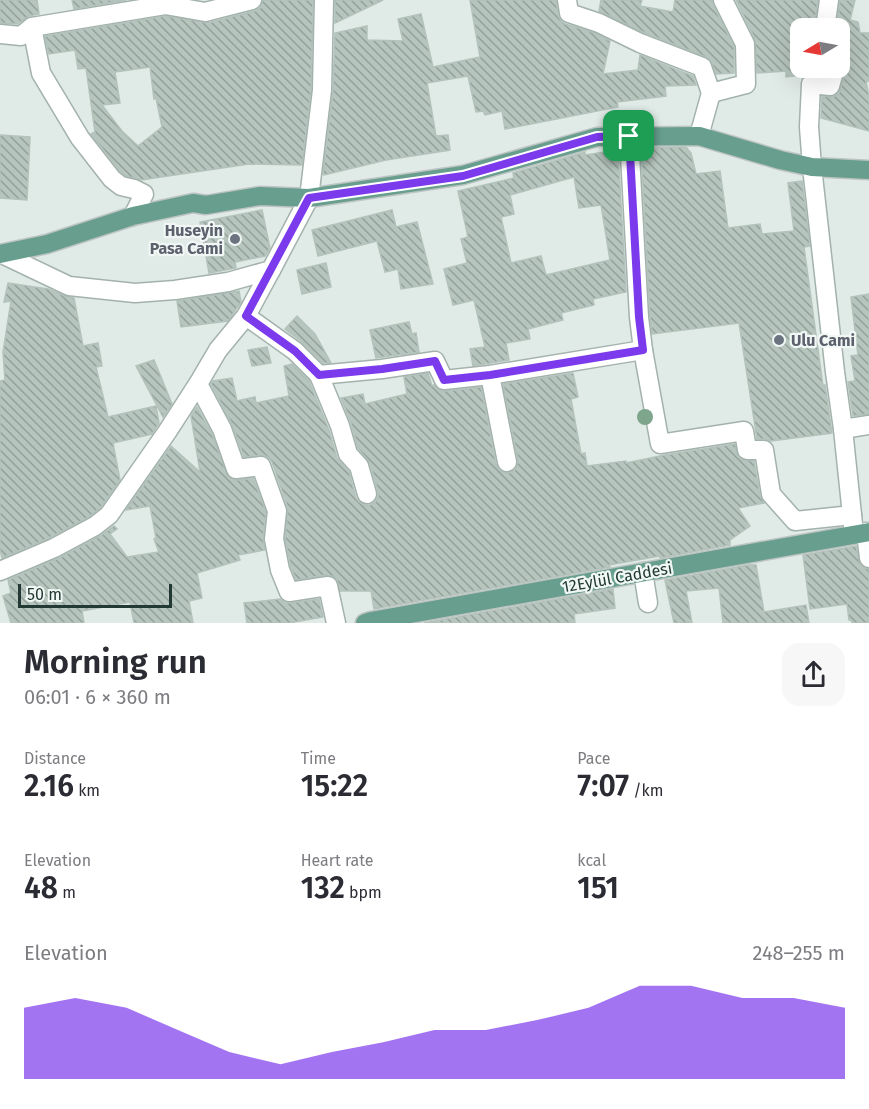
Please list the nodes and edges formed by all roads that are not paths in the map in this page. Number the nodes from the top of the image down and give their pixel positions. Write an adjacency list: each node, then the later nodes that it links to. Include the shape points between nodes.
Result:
1 (252, 0): 6 (street, via 205,12)
2 (324, 0): 16 (street, via 322,90)
3 (567, 0): 11 (street, via 569,13 702,67)
4 (723, 0): 11 (street, via 746,44 746,84)
5 (829, 0): 7 (street)
6 (164, 3): 8 (street)
7 (827, 18)
8 (32, 27): 9 (street, via 21,36); 17 (street, via 41,73 80,138 112,179 144,194)
9 (0, 34)
10 (832, 78): 14 (street, via 830,86 811,84)
11 (711, 93): 13 (street)
12 (629, 136): 13 (main road); 16 (main road, via 597,137 463,176); 21 (street)
13 (699, 136): 14 (main road)
14 (812, 167): 15 (main road); 26 (street)
15 (869, 170)
16 (309, 198): 17 (main road, via 260,196 206,205 193,203); 19 (street)
17 (133, 216): 18 (main road, via 47,244)
18 (1, 254): 19 (street, via 69,286 135,293 228,282)
19 (271, 270): 20 (street)
20 (246, 316): 22 (street, via 295,351); 24 (street, via 218,350)
21 (643, 350): 23 (street); 29 (street, via 660,444 744,431 747,450 764,450 771,494 795,521)
22 (319, 375): 23 (street, via 435,361 444,380); 28 (street, via 348,453 359,466)
23 (490, 375): 27 (street)
24 (198, 384): 32 (street, via 109,515 54,548); 36 (street, via 222,429 236,469 261,466 277,511 274,539 289,592 328,586)
25 (869, 425): 26 (street)
26 (843, 429): 29 (street)
27 (507, 462)
28 (367, 494)
29 (852, 515): 30 (street)
30 (863, 533): 31 (street); 33 (main road, 12Eylül Caddesi)
31 (869, 558)
32 (0, 571)
33 (643, 572): 34 (street); 35 (main road, 12Eylül Caddesi)
34 (648, 603)
35 (369, 622)
36 (336, 623)

